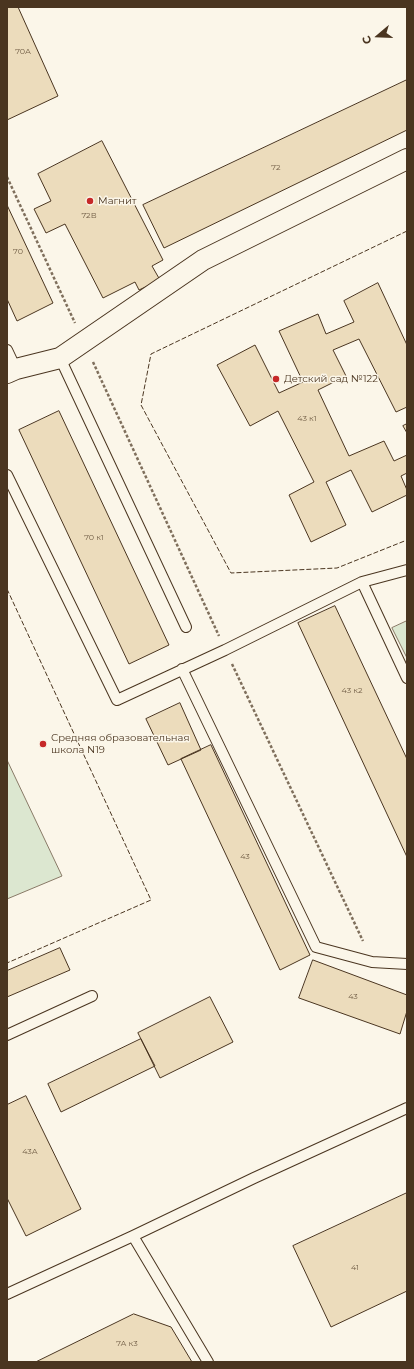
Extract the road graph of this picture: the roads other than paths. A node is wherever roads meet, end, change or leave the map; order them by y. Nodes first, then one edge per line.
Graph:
1 (407, 160) edge
2 (7, 350) edge
3 (60, 358) junction
4 (12, 371) edge
5 (7, 475) edge
6 (407, 570) edge
7 (362, 582) junction
8 (186, 627) dead end
9 (182, 669) junction
10 (407, 678) edge
11 (407, 964) edge
12 (92, 996) dead end
13 (7, 1035) edge
14 (407, 1108) edge
15 (133, 1236) junction
16 (7, 1294) edge
17 (208, 1362) edge

1 - 3 street
2 - 4 lane
3 - 4 street
3 - 8 lane
5 - 9 lane
6 - 7 lane
7 - 9 lane
7 - 10 lane
9 - 11 lane
12 - 13 lane
14 - 15 lane
15 - 16 lane
15 - 17 lane

